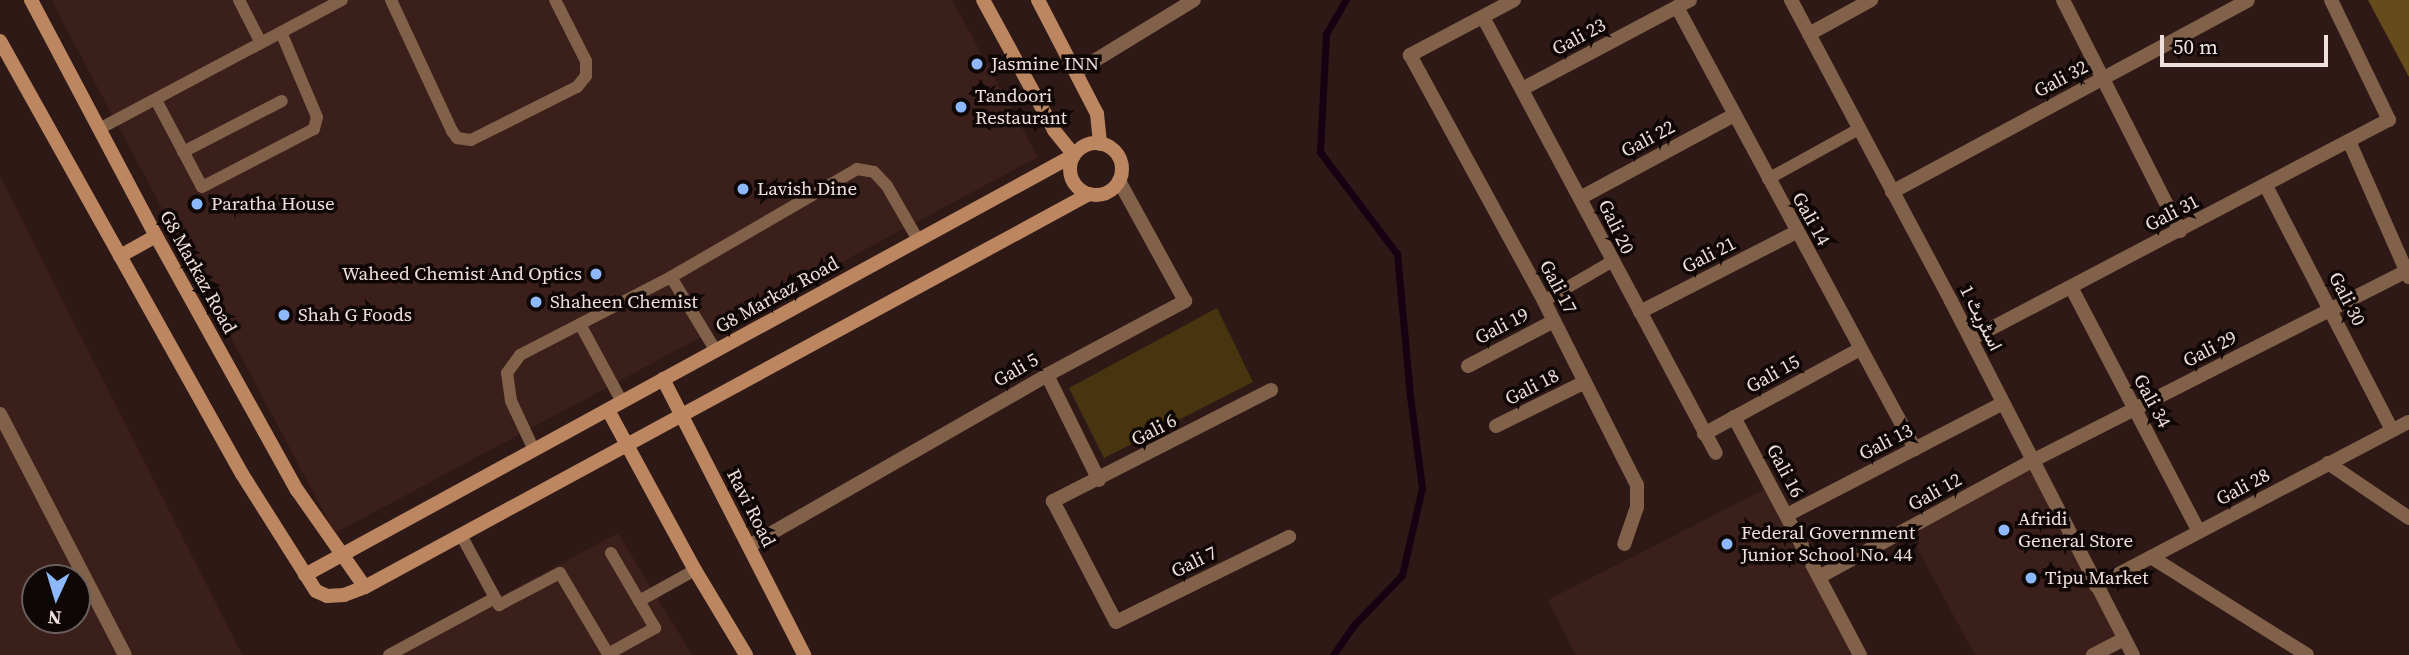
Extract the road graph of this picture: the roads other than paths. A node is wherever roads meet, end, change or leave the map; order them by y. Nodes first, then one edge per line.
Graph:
1 (31, 0) edge
2 (239, 0) edge
3 (342, 0) edge
4 (391, 0) edge
5 (555, 0) edge
6 (983, 0) edge
7 (1038, 0) edge
8 (1194, 0) edge
9 (1514, 0) edge
10 (1791, 0) edge
11 (1871, 0) edge
12 (2063, 0) edge
13 (2248, 0) edge
14 (2331, 0) edge
15 (1683, 3) edge
16 (1483, 17) junction
17 (281, 32) junction
18 (1810, 34) junction
19 (0, 41) edge
20 (261, 43) junction
21 (1076, 72) junction
22 (2102, 78) junction
23 (1522, 89) junction
24 (156, 100) junction
25 (282, 101) dead end
26 (1734, 115) junction
27 (99, 129) junction
28 (1857, 130) junction
29 (2349, 141) junction
30 (1100, 144) junction
31 (183, 152) junction
32 (1074, 155) junction
33 (1768, 179) junction
34 (1119, 181) junction
35 (2266, 186) junction
36 (1892, 192) junction
37 (1089, 194) junction
38 (1580, 198) junction
39 (2180, 231) junction
40 (1796, 232) junction
41 (156, 236) junction
42 (918, 240) junction
43 (120, 256) junction
44 (1611, 262) junction
45 (2407, 274) edge
46 (671, 277) junction
47 (2071, 287) junction
48 (1544, 300) junction
49 (2330, 308) junction
50 (1640, 312) junction
51 (1554, 321) junction
52 (580, 324) junction
53 (1971, 339) junction
54 (1860, 348) junction
55 (716, 351) junction
56 (1468, 366) dead end
57 (1047, 375) junction
58 (663, 379) junction
59 (1585, 382) junction
60 (1271, 390) dead end
61 (622, 402) junction
62 (2003, 403) junction
63 (2135, 409) junction
64 (608, 410) junction
65 (0, 414) edge
66 (683, 416) junction
67 (1734, 417) junction
68 (2409, 422) edge
69 (1496, 426) dead end
70 (2392, 430) junction
71 (1704, 434) junction
72 (626, 445) junction
73 (1915, 449) junction
74 (534, 450) junction
75 (1716, 453) dead end
76 (2032, 461) junction
77 (2328, 463) junction
78 (1098, 480) junction
79 (1787, 514) junction
80 (2409, 518) edge
81 (2199, 532) junction
82 (461, 535) junction
83 (1289, 537) dead end
84 (1624, 544) dead end
85 (749, 546) junction
86 (611, 553) dead end
87 (341, 556) junction
88 (2151, 556) junction
89 (695, 570) junction
90 (305, 575) junction
91 (1819, 578) junction
92 (2096, 586) junction
93 (365, 587) junction
94 (495, 598) junction
95 (639, 601) junction
96 (1115, 622) joint
97 (2124, 639) junction
98 (125, 655) edge
99 (389, 655) edge
100 (747, 655) edge
101 (804, 655) edge
102 (1860, 655) edge
103 (2094, 655) edge
104 (2133, 655) edge
105 (2307, 655) edge

1 - 27 street, G8 Markaz Road
2 - 20 lane
3 - 17 lane
4 - 5 lane
6 - 32 street
7 - 21 street
8 - 21 street
9 - 16 street
10 - 18 street, اسٹریٹ 1
11 - 18 street
12 - 22 street
13 - 22 street, Gali 32
14 - 29 street, Gali 31
15 - 23 street, Gali 23
15 - 26 street, Gali 14
16 - 23 street, Gali 20
16 - 48 street, Gali 17
17 - 20 lane
17 - 31 lane
18 - 28 street, اسٹریٹ 1
19 - 43 street
20 - 24 lane
21 - 30 street
22 - 36 street, Gali 32
22 - 39 street
23 - 38 street, Gali 20
24 - 27 lane
24 - 31 lane
25 - 31 lane
26 - 33 street, Gali 14
26 - 38 street, Gali 22
27 - 41 street, G8 Markaz Road
28 - 33 lane
28 - 36 street, اسٹریٹ 1
29 - 35 street, Gali 31
29 - 45 street
30 - 32 street
30 - 34 street
32 - 37 street
32 - 42 street, G8 Markaz Road
33 - 40 street, Gali 14
34 - 37 street
34 - 57 street, Gali 5
35 - 39 street, Gali 31
35 - 49 street, Gali 30
36 - 53 street, اسٹریٹ 1
37 - 66 street
38 - 44 street, Gali 20
39 - 47 street, Gali 31
40 - 50 street, Gali 21
40 - 54 street, Gali 14
41 - 43 street
41 - 87 street, G8 Markaz Road
42 - 46 lane
42 - 55 street, G8 Markaz Road
43 - 90 street
44 - 48 lane
44 - 50 street, Gali 20
45 - 49 street, Gali 29
46 - 52 lane
46 - 55 lane
47 - 53 street, Gali 31
47 - 63 street, Gali 34
48 - 51 street, Gali 17
49 - 63 street, Gali 29
49 - 70 street, Gali 30
50 - 71 street, Gali 20
51 - 56 street, Gali 19
51 - 59 street, Gali 17
52 - 61 lane
52 - 74 lane
53 - 62 street, اسٹریٹ 1
54 - 67 street, Gali 15
54 - 73 street, Gali 14
55 - 58 street, G8 Markaz Road
57 - 78 street
57 - 85 street, Gali 5
58 - 61 street, G8 Markaz Road
58 - 66 street, Ravi Road
59 - 69 street, Gali 18
59 - 84 street, Gali 17
60 - 78 street, Gali 6
61 - 64 street, G8 Markaz Road
62 - 73 street, Gali 13
62 - 76 street, اسٹریٹ 1
63 - 76 street, Gali 29
63 - 81 street, Gali 34
64 - 72 street
64 - 74 street, G8 Markaz Road
65 - 98 street
66 - 72 street
66 - 85 street, Ravi Road
67 - 71 street, Gali 15
67 - 79 street, Gali 16
68 - 70 street, Gali 28
70 - 77 street, Gali 28
71 - 75 street, Gali 20
72 - 82 street
72 - 89 street
73 - 79 street, Gali 13
74 - 87 street, G8 Markaz Road
76 - 91 street, Gali 12
76 - 92 street, اسٹریٹ 1
77 - 80 street
77 - 81 street, Gali 28
78 - 96 street, Gali 6
79 - 91 street, Gali 16
81 - 88 street, Gali 28
82 - 93 street
82 - 94 lane
83 - 96 street, Gali 7
85 - 101 street, Ravi Road
86 - 95 lane
87 - 90 street, G8 Markaz Road
87 - 93 street, G8 Markaz Road
88 - 92 street, Gali 28
88 - 105 street
89 - 95 lane
89 - 100 street
90 - 93 street
91 - 102 street, Gali 16
92 - 97 street, اسٹریٹ 1
94 - 95 lane
94 - 99 lane
97 - 103 street
97 - 104 street, اسٹریٹ 1

